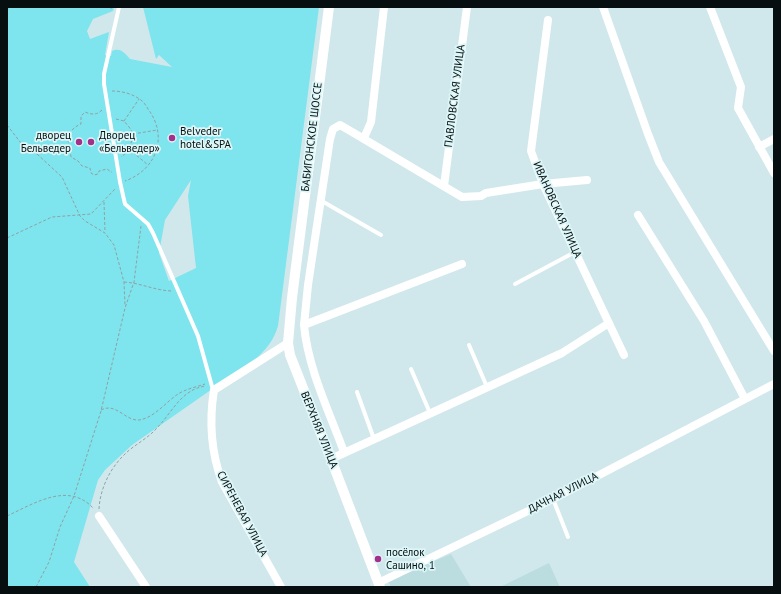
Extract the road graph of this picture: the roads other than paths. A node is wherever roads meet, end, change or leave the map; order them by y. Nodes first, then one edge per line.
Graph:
1 (119, 7) edge
2 (329, 7) edge
3 (384, 7) edge
4 (467, 7) edge
5 (603, 7) edge
6 (710, 7) edge
7 (548, 20) dead end
8 (364, 138) junction
9 (774, 140) edge
10 (760, 147) junction
11 (774, 173) edge
12 (587, 180) dead end
13 (543, 184) junction
14 (444, 186) junction
15 (320, 200) junction
16 (638, 215) dead end
17 (381, 235) dead end
18 (576, 252) junction
19 (462, 264) dead end
20 (296, 268) joint
21 (515, 284) dead end
22 (609, 323) junction
23 (304, 325) junction
24 (288, 343) junction
25 (469, 345) dead end
26 (774, 351) edge
27 (624, 355) dead end
28 (411, 368) dead end
29 (774, 384) edge
30 (212, 386) junction
31 (487, 387) junction
32 (357, 392) dead end
33 (745, 399) junction
34 (430, 413) junction
35 (374, 439) junction
36 (344, 452) junction
37 (331, 459) junction
38 (553, 499) junction
39 (99, 516) road end
40 (568, 537) dead end
41 (379, 585) edge
42 (146, 587) edge
43 (281, 587) edge

1 - 30 lane
2 - 20 street, БАБИГОНСКОЕ ШОССЕ
3 - 8 street
4 - 14 street, ПАВЛОВСКАЯ УЛИЦА
5 - 26 street
6 - 10 street
7 - 13 street, ИВАНОВСКАЯ УЛИЦА
8 - 14 street
8 - 15 street
9 - 10 street
10 - 11 street
12 - 13 street
13 - 14 street
13 - 18 street, ИВАНОВСКАЯ УЛИЦА
15 - 17 lane
15 - 23 street
16 - 33 street
18 - 21 lane
18 - 22 street, ИВАНОВСКАЯ УЛИЦА
19 - 23 street
20 - 24 street, ВЕРХНЯЯ УЛИЦА
22 - 27 street, ИВАНОВСКАЯ УЛИЦА
22 - 31 street
23 - 36 street
24 - 30 street
24 - 37 street, ВЕРХНЯЯ УЛИЦА
25 - 31 lane
28 - 34 lane
29 - 33 street, ДАЧНАЯ УЛИЦА
30 - 43 street, СИРЕНЕВАЯ УЛИЦА
31 - 34 street
32 - 35 lane
33 - 38 street, ДАЧНАЯ УЛИЦА
34 - 35 street
35 - 36 street
36 - 37 street
37 - 41 street, ВЕРХНЯЯ УЛИЦА
38 - 40 lane
38 - 41 street, ДАЧНАЯ УЛИЦА
39 - 42 street

